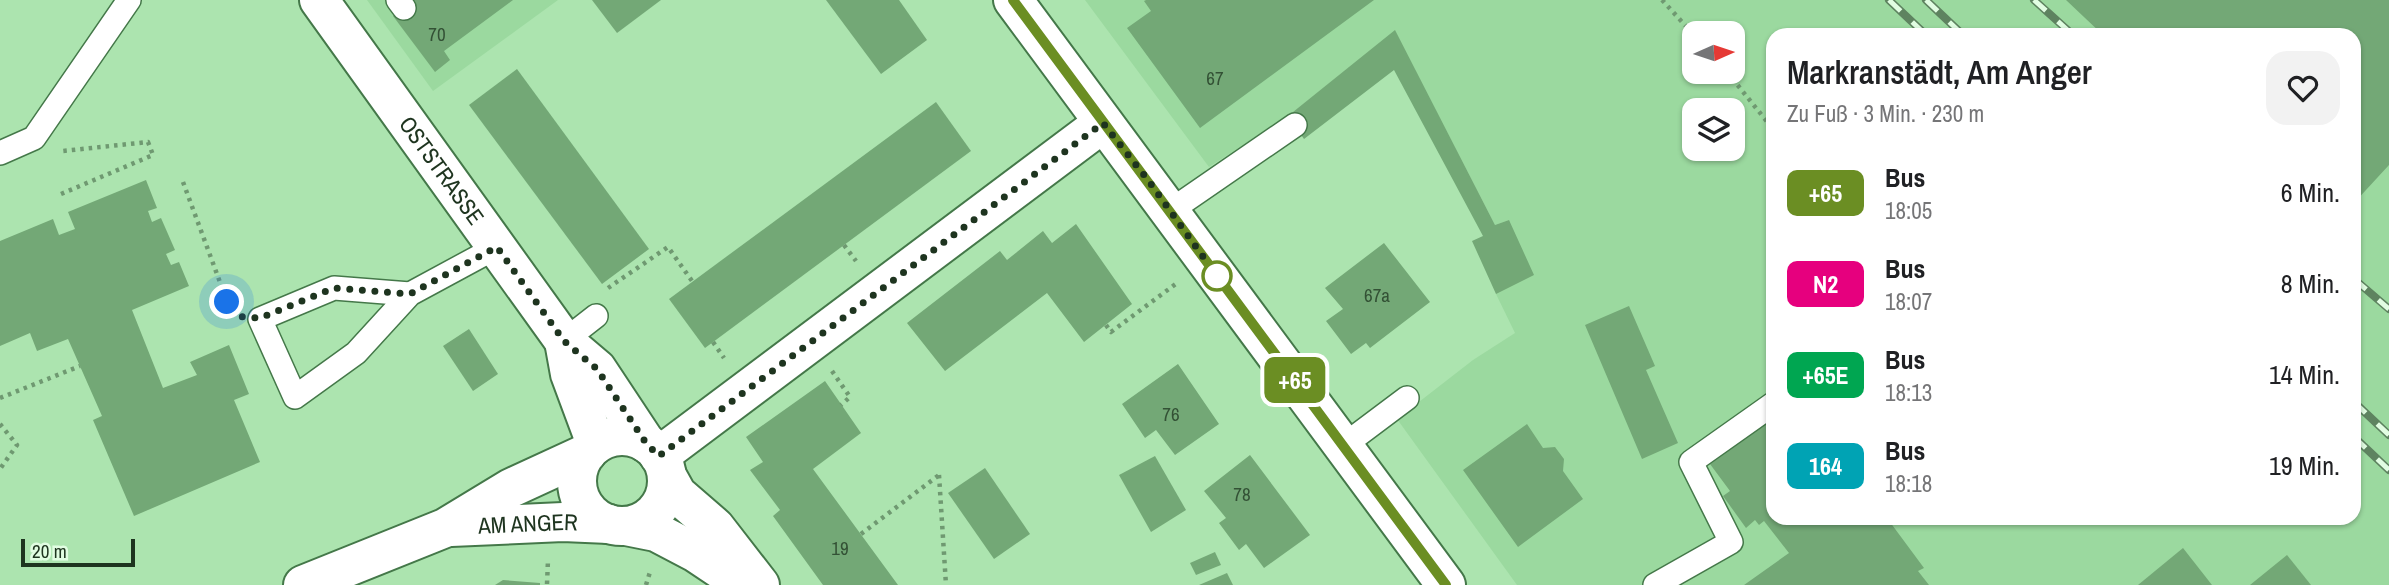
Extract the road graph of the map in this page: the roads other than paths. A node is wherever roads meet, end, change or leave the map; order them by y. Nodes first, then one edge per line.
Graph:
1 (129, 0) edge
2 (319, 0) edge
3 (1013, 0) edge
4 (1103, 123) junction
5 (1294, 125) dead end
6 (0, 153) edge
7 (1170, 211) junction
8 (497, 247) junction
9 (410, 294) junction
10 (596, 316) dead end
11 (564, 341) junction
12 (1407, 398) dead end
13 (1766, 409) edge
14 (1343, 446) junction
15 (592, 448) junction
16 (657, 459) junction
17 (618, 525) junction
18 (445, 528) junction
19 (303, 585) edge
20 (744, 585) edge
21 (760, 585) edge
22 (1446, 585) edge
23 (1655, 585) edge

1 - 6 lane
2 - 8 street, OSTSTRASSE
3 - 4 street
4 - 7 street
4 - 16 street
5 - 7 lane
7 - 14 street
8 - 9 lane
8 - 11 street, OSTSTRASSE
9 - 9 lane
10 - 11 lane
11 - 15 street, OSTSTRASSE
11 - 16 street, OSTSTRASSE
12 - 14 lane
13 - 23 lane
14 - 22 street
15 - 16 street
15 - 17 street
15 - 18 street, AM ANGER
16 - 17 street
16 - 21 street, OSTSTRASSE
17 - 18 street, AM ANGER
17 - 20 street
18 - 19 street, AM ANGER

